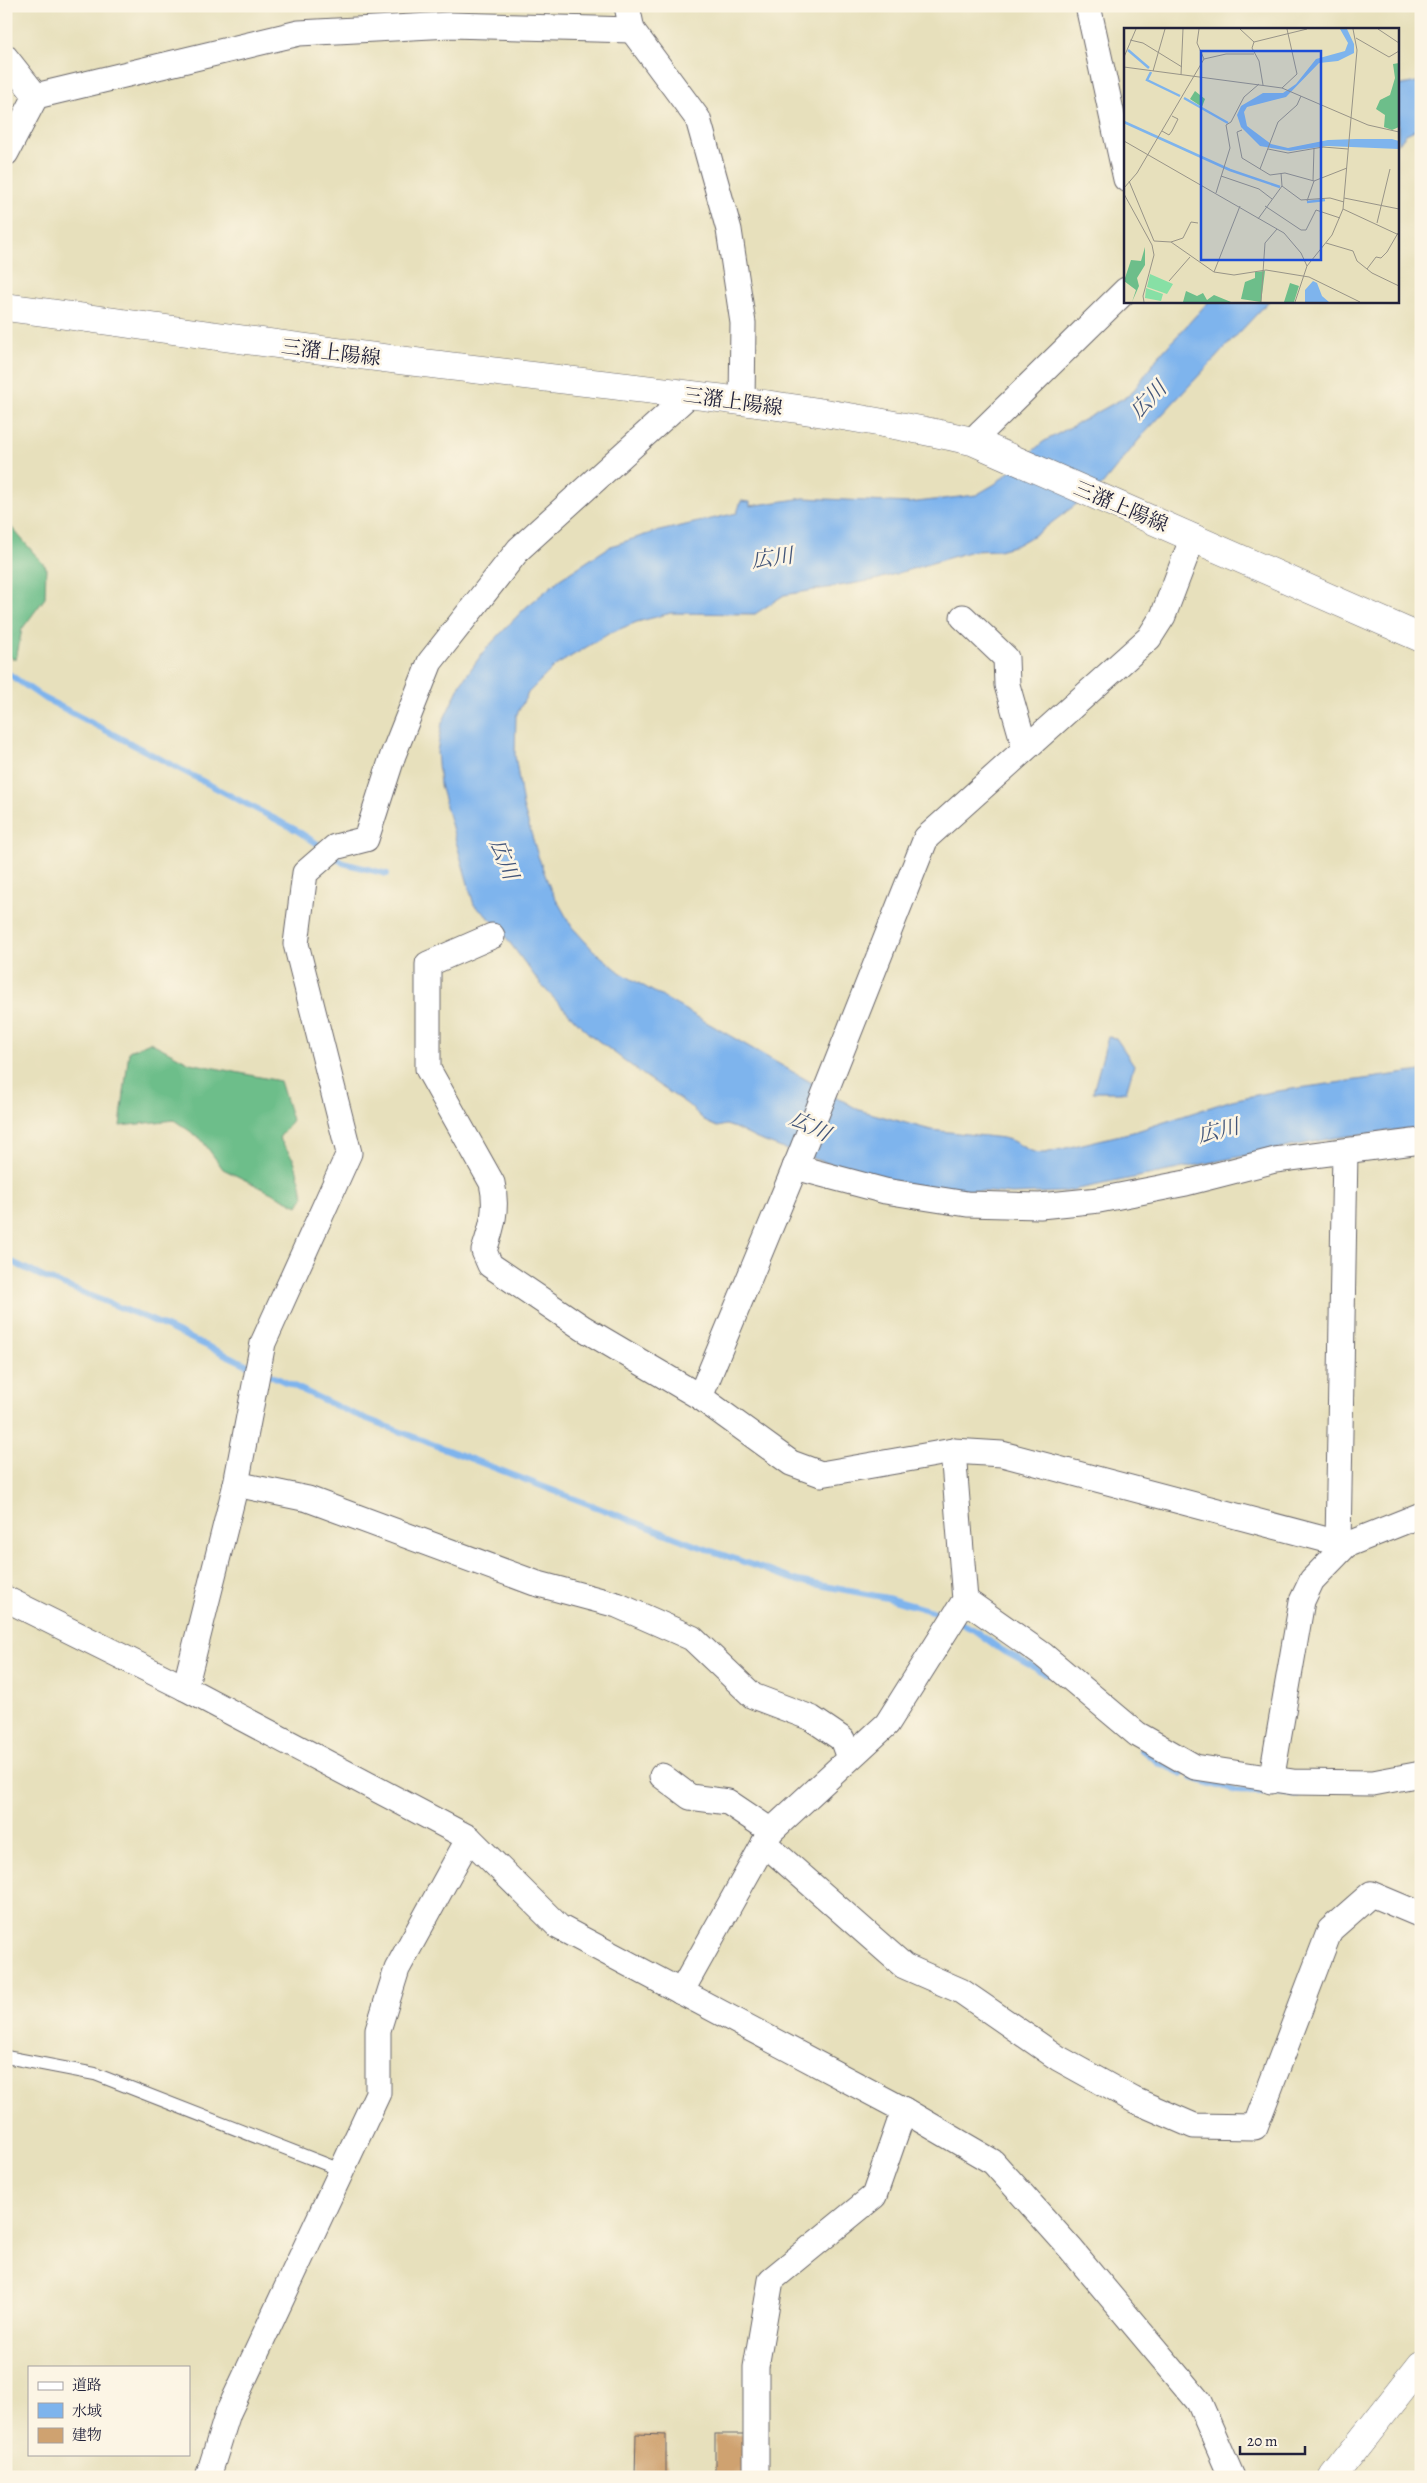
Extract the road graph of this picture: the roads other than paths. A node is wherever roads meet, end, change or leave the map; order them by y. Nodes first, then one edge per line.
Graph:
1 (627, 6) edge
2 (1088, 6) edge
3 (632, 30) junction
4 (6, 58) edge
5 (36, 96) junction
6 (6, 153) edge
7 (1124, 170) edge
8 (1124, 292) edge
9 (6, 307) edge
10 (690, 394) junction
11 (742, 402) junction
12 (984, 446) junction
13 (1193, 537) junction
14 (963, 617) dead end
15 (1421, 638) edge
16 (1025, 748) junction
17 (492, 936) dead end
18 (1421, 1141) edge
19 (1345, 1152) junction
20 (797, 1163) junction
21 (700, 1397) junction
22 (953, 1451) junction
23 (236, 1484) junction
24 (1421, 1515) edge
25 (1342, 1545) junction
26 (6, 1598) edge
27 (965, 1600) junction
28 (185, 1688) junction
29 (849, 1758) junction
30 (1421, 1774) edge
31 (662, 1776) dead end
32 (1271, 1780) junction
33 (767, 1837) junction
34 (469, 1838) junction
35 (1421, 1915) edge
36 (681, 1992) junction
37 (6, 2057) edge
38 (904, 2110) junction
39 (341, 2170) junction
40 (1421, 2365) edge
41 (208, 2477) edge
42 (756, 2477) edge
43 (1232, 2477) edge
44 (1334, 2477) edge

1 - 3 street
2 - 7 street
3 - 5 street
3 - 11 street
4 - 5 street
5 - 6 street
8 - 12 street
9 - 10 main road, 三潴上陽線
10 - 11 main road, 三潴上陽線
10 - 23 street
11 - 12 main road, 三潴上陽線
12 - 13 main road, 三潴上陽線
13 - 15 main road, 三潴上陽線
13 - 16 street
14 - 16 street
16 - 20 street
17 - 21 street
18 - 19 street
19 - 20 street
19 - 25 street
20 - 21 street
21 - 22 street
22 - 25 street
22 - 27 street
23 - 28 street
23 - 29 street
24 - 25 street
25 - 32 street
26 - 28 street
27 - 29 street
27 - 32 street
28 - 34 street
29 - 33 street
30 - 32 street
31 - 33 street
33 - 35 street
33 - 36 street
34 - 36 street
34 - 39 street
36 - 38 street
37 - 39 lane
38 - 42 street
38 - 43 street
39 - 41 street
40 - 44 main road

